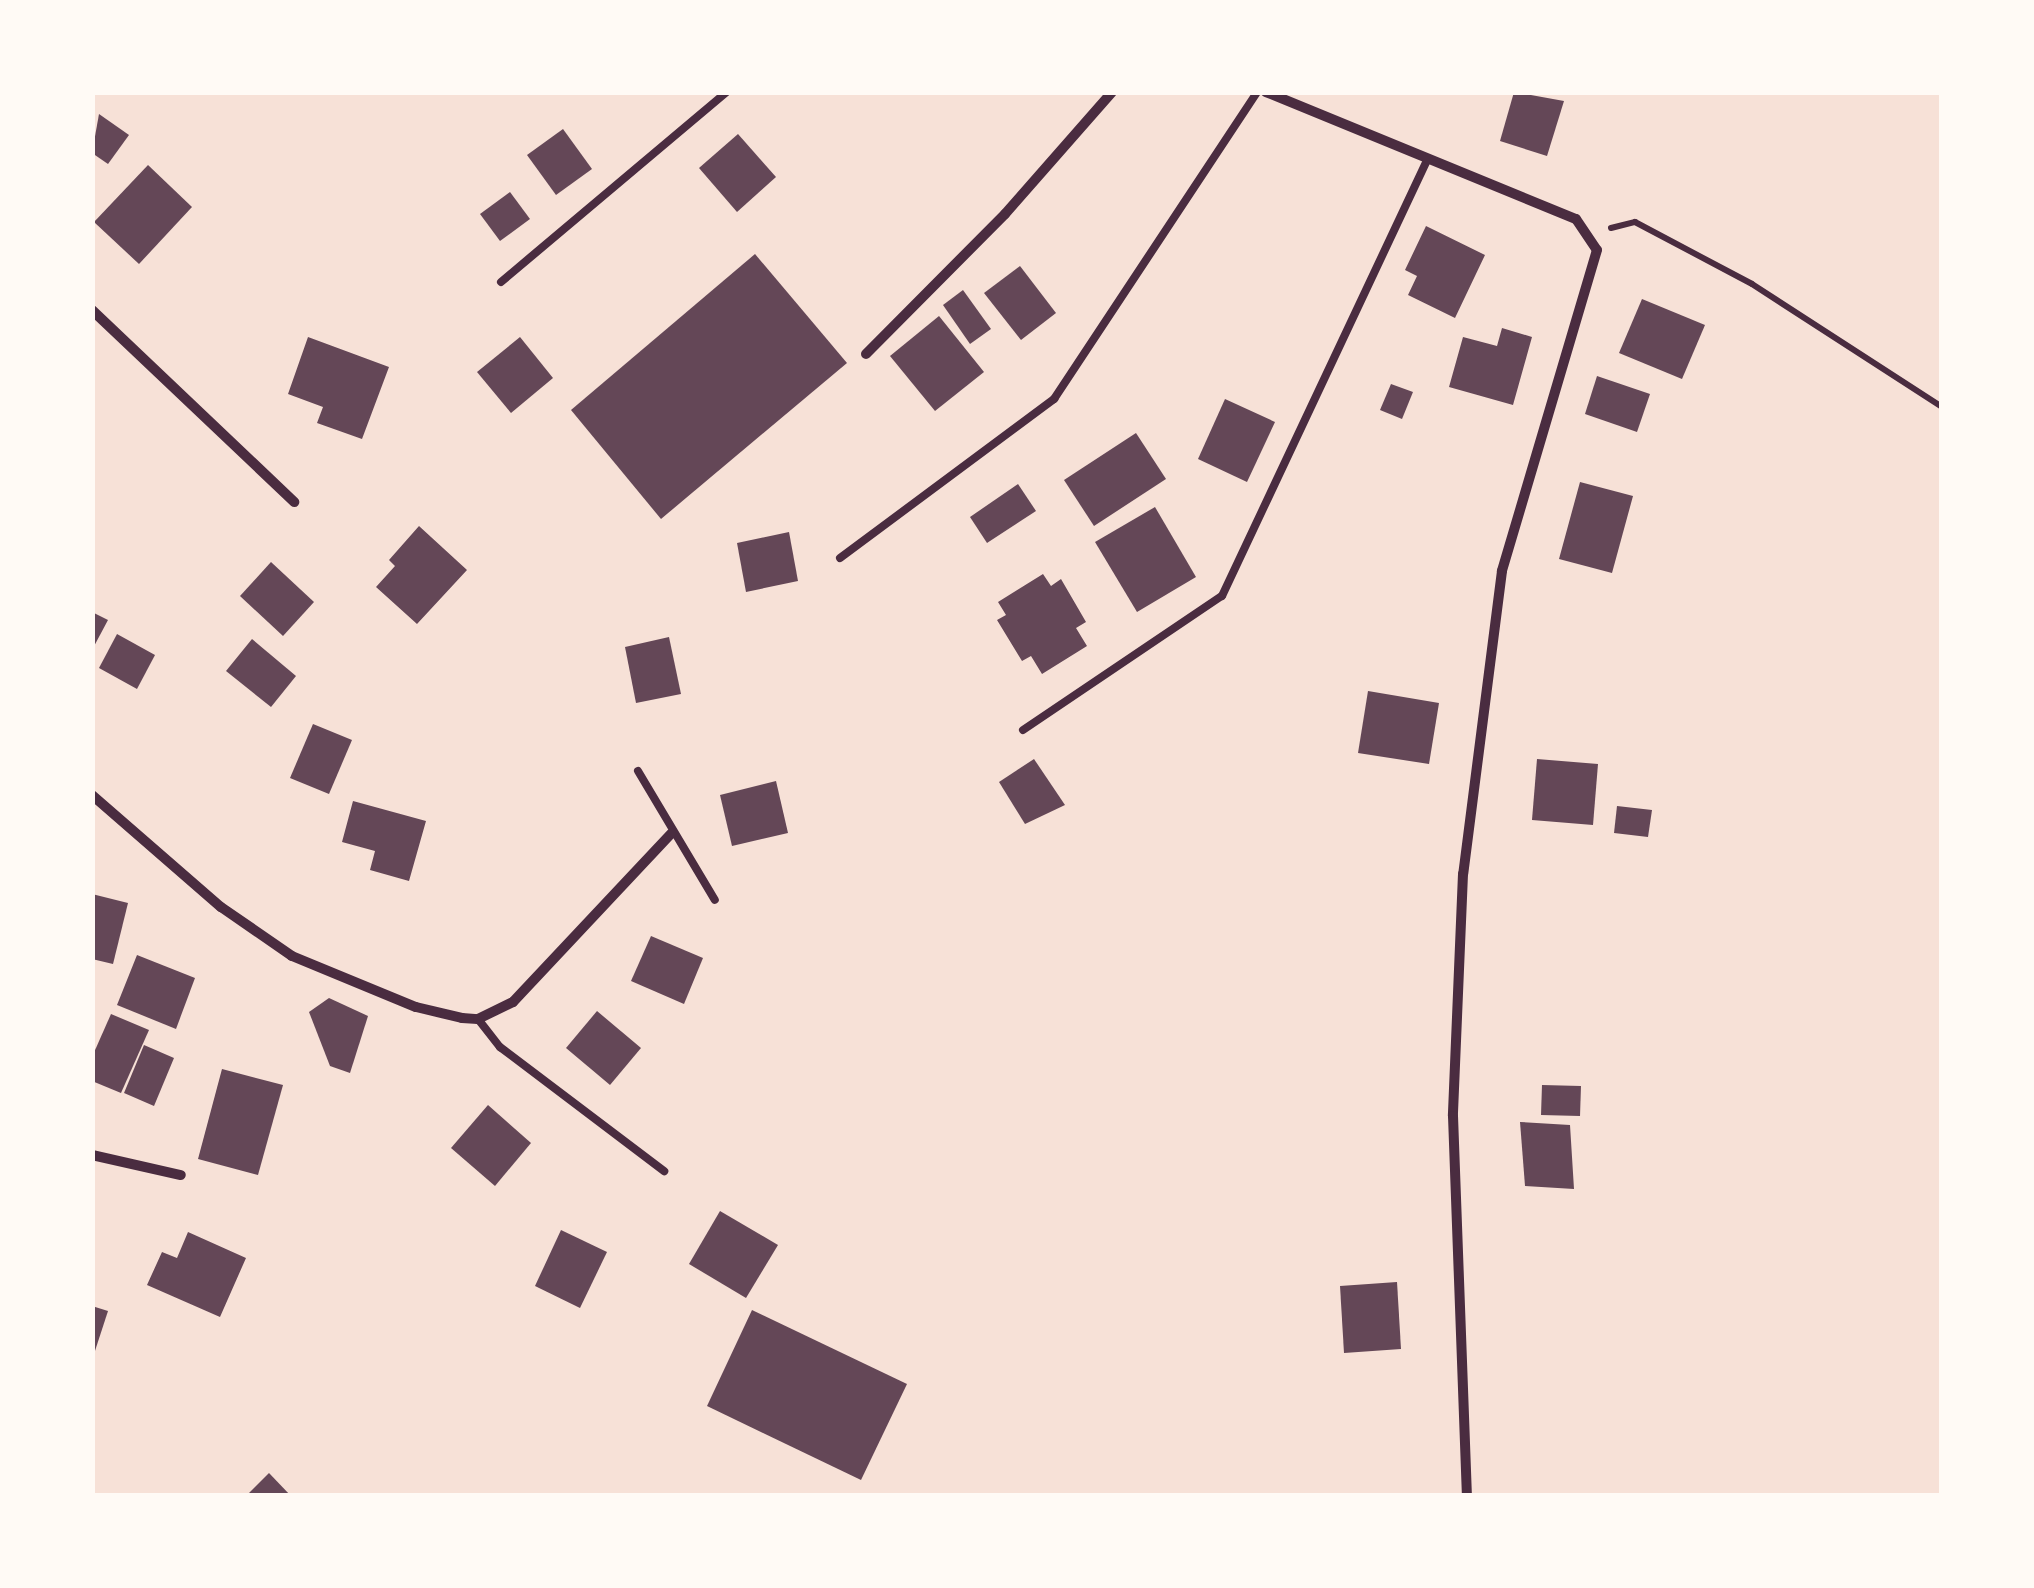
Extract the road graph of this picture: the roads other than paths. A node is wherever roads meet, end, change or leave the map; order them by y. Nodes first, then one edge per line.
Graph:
1 (727, 92) edge
2 (1112, 92) edge
3 (1257, 92) edge
4 (1266, 92) edge
5 (1427, 161) junction
6 (501, 282) dead end
7 (92, 310) edge
8 (866, 354) dead end
9 (294, 502) dead end
10 (840, 558) dead end
11 (1023, 730) dead end
12 (638, 771) dead end
13 (92, 795) edge
14 (671, 834) junction
15 (715, 900) dead end
16 (478, 1018) junction
17 (92, 1155) edge
18 (664, 1171) dead end
19 (181, 1175) dead end
20 (1467, 1496) edge

1 - 6 lane
2 - 8 street
3 - 10 lane
4 - 5 street
5 - 11 lane
5 - 20 street
7 - 9 street
12 - 14 lane
13 - 16 street
14 - 15 lane
14 - 16 street
16 - 18 lane
17 - 19 street

